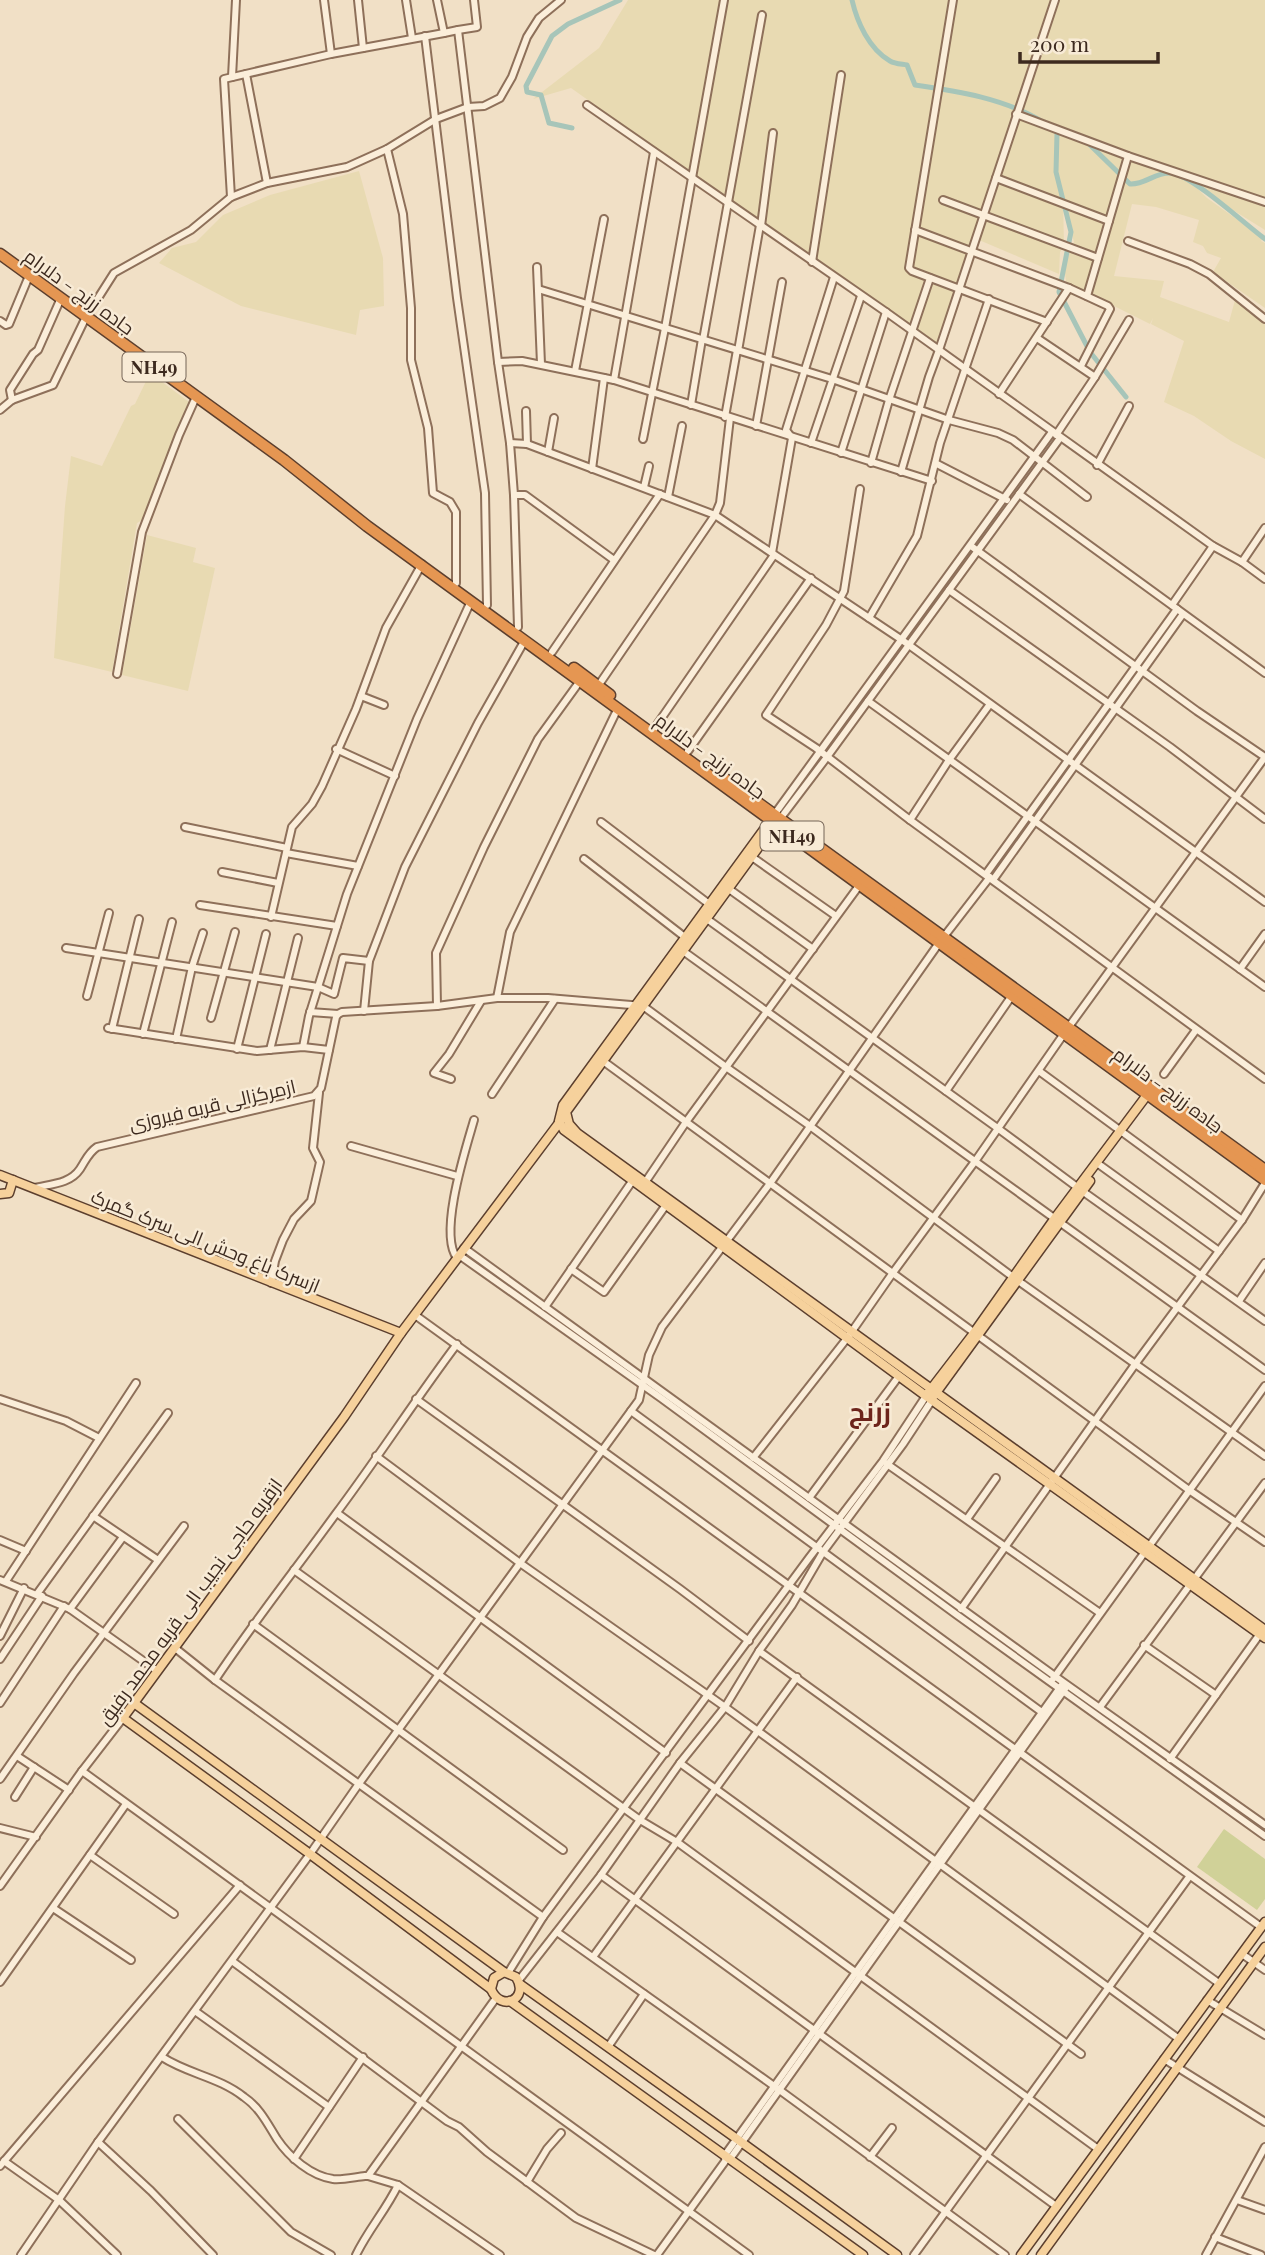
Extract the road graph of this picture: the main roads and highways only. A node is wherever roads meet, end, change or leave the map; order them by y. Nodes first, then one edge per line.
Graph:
1 (0, 254) edge
2 (309, 479) junction
3 (775, 820) junction
4 (942, 940) junction
5 (640, 1006) junction
6 (1066, 1031) junction
7 (1152, 1093) junction
8 (562, 1119) junction
9 (1265, 1170) edge
10 (0, 1175) edge
11 (13, 1181) junction
12 (1265, 1182) edge
13 (644, 1185) junction
14 (0, 1194) edge
15 (723, 1243) junction
16 (401, 1333) junction
17 (850, 1334) junction
18 (931, 1394) junction
19 (1264, 1632) edge
20 (134, 1703) junction
21 (1263, 1924) edge
22 (1265, 1947) edge
23 (506, 1973) junction
24 (520, 1983) junction
25 (491, 1989) junction
26 (510, 2001) junction
27 (1095, 2153) junction
28 (1105, 2166) junction
29 (863, 2255) edge
30 (897, 2255) edge
31 (1021, 2255) edge
32 (1041, 2255) edge

1 - 2 highway, جاده زرنج - دلارام / NH49
2 - 3 highway, جاده زرنج - دلارام / NH49
2 - 3 highway, جاده زرنج - دلارام / NH49
3 - 4 highway, جاده زرنج - دلارام / NH49
3 - 5 main road
3 - 5 main road
4 - 6 highway, جاده زرنج - دلارام / NH49
4 - 6 highway, جاده زرنج - دلارام / NH49
5 - 8 main road
5 - 8 main road
6 - 7 highway, جاده زرنج - دلارام / NH49
7 - 9 highway, جاده زرنج - دلارام / NH49
7 - 12 highway, جاده زرنج - دلارام / NH49
7 - 18 main road
8 - 13 main road
8 - 13 main road
8 - 16 main road, ازقریه حاجی نجیب الی قریه محمد رفیق
10 - 11 main road, ازسرک باغ وحش الی سرک گمرک
11 - 14 main road
11 - 16 main road, ازسرک باغ وحش الی سرک گمرک
13 - 15 main road
13 - 15 main road
15 - 17 main road
16 - 20 main road, ازقریه حاجی نجیب الی قریه محمد رفیق
17 - 18 main road
17 - 18 main road
18 - 19 main road
20 - 23 main road
20 - 25 main road, ازقریه حاجی نجیب الی قریه محمد رفیق
21 - 27 main road
22 - 28 main road
23 - 24 main road
23 - 25 main road
24 - 26 main road
24 - 30 main road
25 - 26 main road
26 - 29 main road
27 - 28 main road
27 - 31 main road
28 - 32 main road

